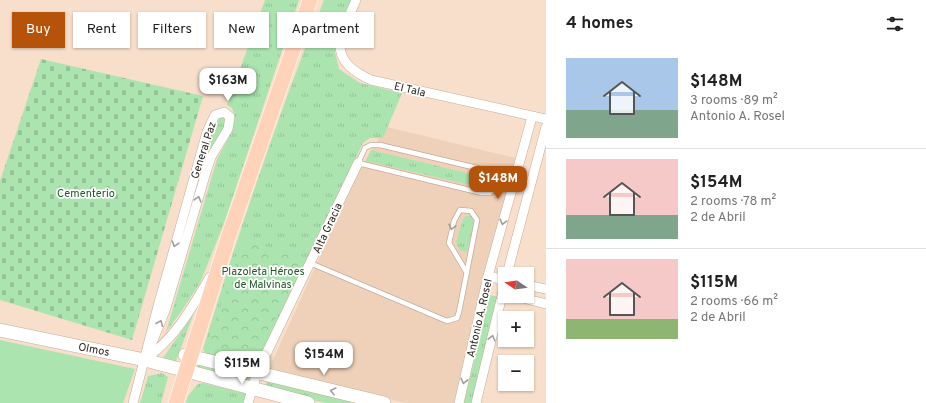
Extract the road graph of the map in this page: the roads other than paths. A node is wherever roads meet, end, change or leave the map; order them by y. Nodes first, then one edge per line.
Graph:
1 (310, 0) edge
2 (356, 0) edge
3 (532, 117) junction
4 (546, 119) edge
5 (546, 127) edge
6 (358, 162) junction
7 (222, 257) junction
8 (310, 263) junction
9 (509, 267) edge
10 (467, 273) junction
11 (488, 276) junction
12 (498, 278) edge
13 (534, 286) edge
14 (486, 289) junction
15 (546, 289) edge
16 (498, 292) edge
17 (534, 301) edge
18 (501, 303) edge
19 (546, 304) edge
20 (0, 330) edge
21 (145, 360) junction
22 (186, 363) junction
23 (257, 372) junction
24 (252, 389) junction
25 (355, 400) edge
26 (133, 403) edge
27 (170, 403) edge
28 (176, 403) edge
29 (248, 403) edge
30 (308, 403) edge
31 (384, 403) edge
32 (459, 403) edge
33 (476, 403) edge

1 - 7 main road
2 - 3 street, El Tala
3 - 4 street, El Tala
3 -> 11 street, Antonio A. Rosel
5 - 9 street, Antonio A. Rosel
6 - 6 lane
6 - 8 street, Alta Gracia
7 - 21 street
7 - 22 main road
8 - 10 lane
8 - 23 street, Alta Gracia
10 -> 10 lane
11 - 12 street
11 - 14 street, Antonio A. Rosel
13 - 15 street
14 - 16 street
14 -> 32 street, Antonio A. Rosel
17 - 19 street
33 -> 18 street, Antonio A. Rosel
20 - 21 street, Olmos
21 -> 21 street, General Paz
21 - 22 street, Olmos
21 - 26 street, General Paz
22 - 23 street
22 - 24 street
22 - 27 main road
22 - 28 main road
23 - 24 street, Alta Gracia
25 -> 23 street
24 - 29 street, Alta Gracia
24 - 30 street
25 - 31 street

